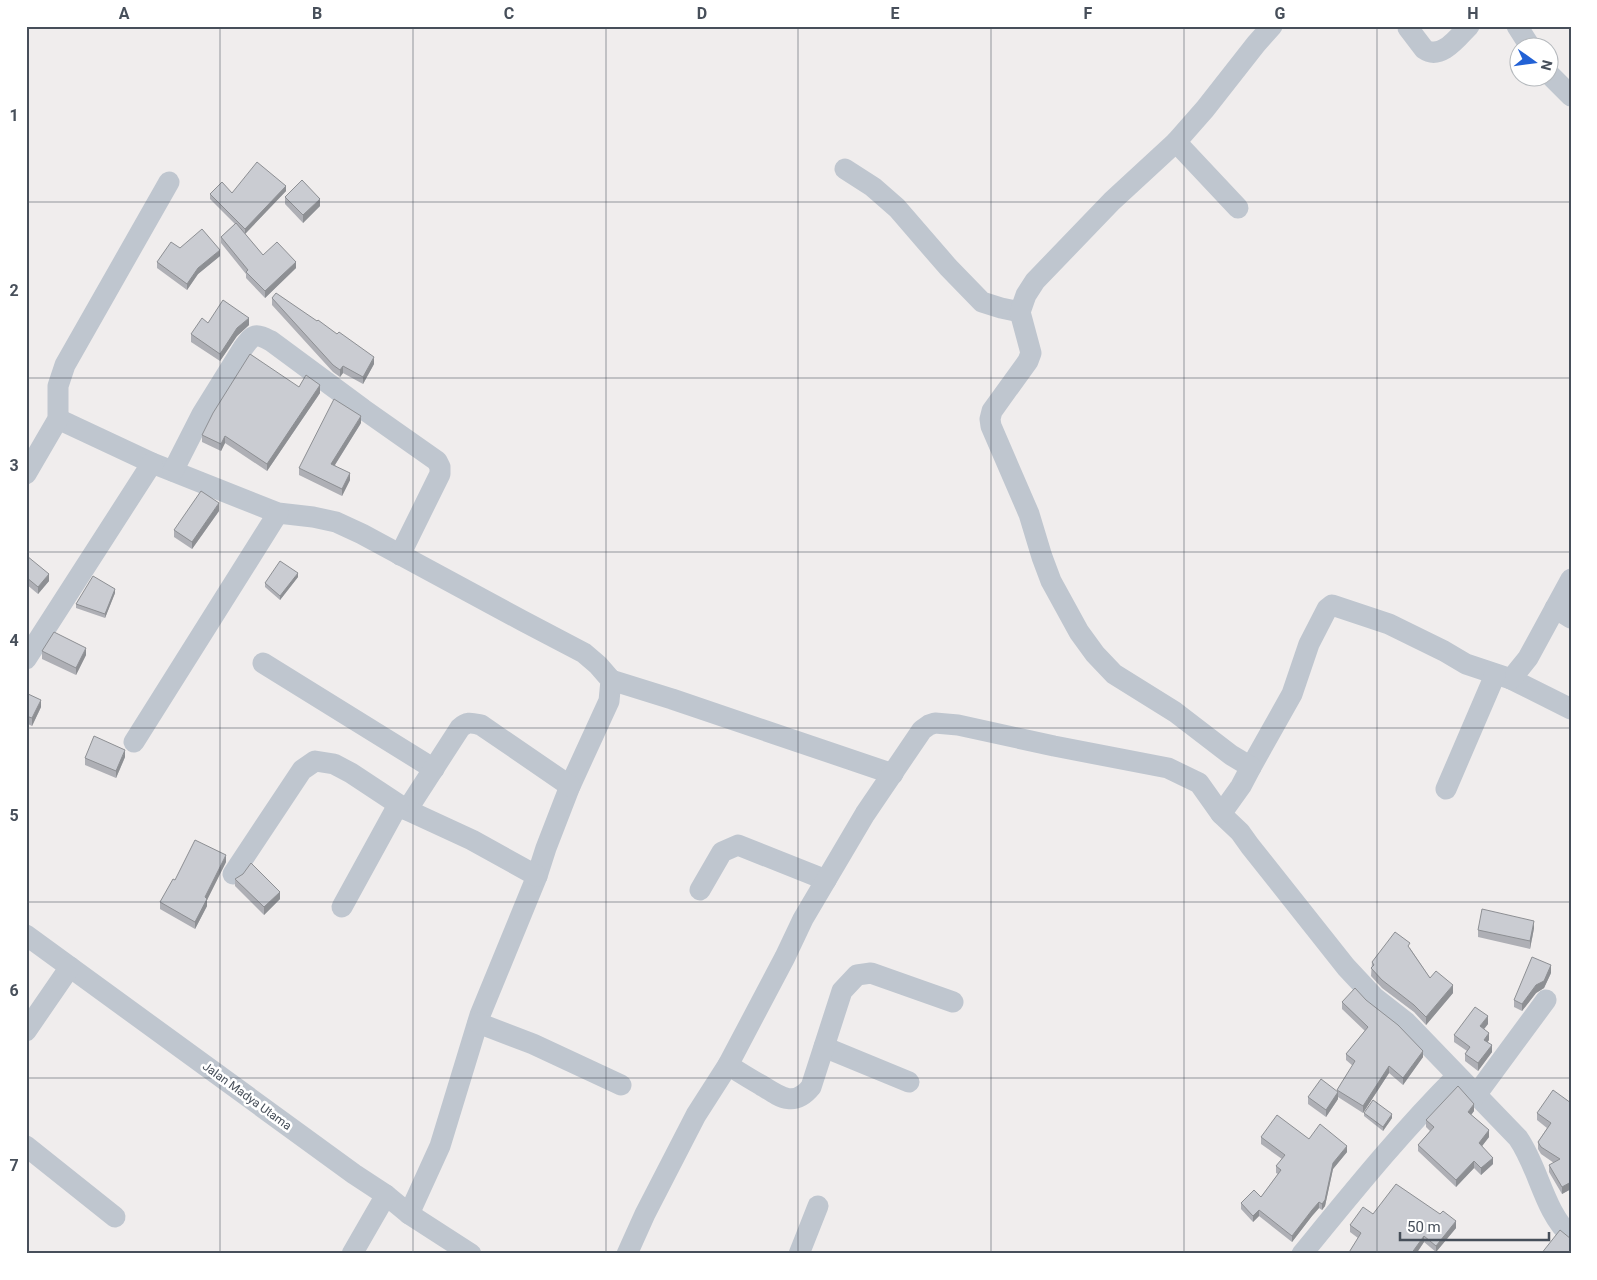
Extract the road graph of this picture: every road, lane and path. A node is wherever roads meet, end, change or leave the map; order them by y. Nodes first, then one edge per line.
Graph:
1 (1272, 26) edge
2 (1469, 26) edge
3 (1518, 26) edge
4 (1408, 28) dead end
5 (1525, 38) edge
6 (1560, 85) edge
7 (1571, 96) edge
8 (1176, 142) junction
9 (845, 169) dead end
10 (169, 182) dead end
11 (1238, 208) dead end
12 (1020, 312) junction
13 (58, 419) junction
14 (152, 463) junction
15 (173, 471) junction
16 (26, 474) edge
17 (278, 513) junction
18 (400, 554) junction
19 (1571, 579) edge
20 (1563, 613) edge
21 (26, 658) edge
22 (263, 663) dead end
23 (1503, 677) junction
24 (611, 680) junction
25 (1571, 709) edge
26 (134, 742) dead end
27 (1251, 767) junction
28 (434, 769) junction
29 (894, 774) junction
30 (570, 786) junction
31 (1446, 790) dead end
32 (402, 807) junction
33 (1224, 810) junction
34 (233, 874) dead end
35 (537, 876) junction
36 (826, 880) junction
37 (700, 890) dead end
38 (342, 907) dead end
39 (26, 935) edge
40 (70, 967) junction
41 (1546, 1000) dead end
42 (953, 1002) dead end
43 (478, 1024) junction
44 (26, 1032) edge
45 (824, 1048) junction
46 (728, 1065) junction
47 (1457, 1076) junction
48 (909, 1082) dead end
49 (622, 1085) dead end
50 (1476, 1095) junction
51 (26, 1146) edge
52 (386, 1195) junction
53 (818, 1206) dead end
54 (409, 1214) junction
55 (115, 1217) dead end
56 (1570, 1234) edge
57 (352, 1254) edge
58 (471, 1254) edge
59 (627, 1254) edge
60 (799, 1254) edge
61 (1302, 1254) edge

1 - 8 street
2 - 4 street
3 - 5 street
6 - 7 street
8 - 11 street
8 - 12 street
9 - 12 street
10 - 13 street
12 - 27 street
13 - 14 street
13 - 16 street
14 - 15 street
14 - 21 street
15 - 17 street
15 - 18 street
17 - 18 street
17 - 26 street
18 - 24 street
19 - 20 street
20 - 23 street
22 - 28 street
23 - 25 street
23 - 27 street
23 - 31 street
24 - 29 street
24 - 30 street
27 - 33 street
28 - 30 street
28 - 32 street
29 - 33 street
29 - 36 street
30 - 35 street
32 - 34 street
32 - 35 street
32 - 38 street
33 - 47 street
35 - 43 street
36 - 37 street
36 - 46 street
39 - 40 street, Jalan Madya Utama
40 - 44 street
40 - 52 street, Jalan Madya Utama
41 - 50 street
42 - 45 street
43 - 49 street
43 - 54 street
45 - 46 street
45 - 48 street
46 - 59 street
47 - 50 street
47 - 61 street
50 - 56 street
51 - 55 street
52 - 54 street, Jalan Madya Utama
52 - 57 street
53 - 60 street
54 - 58 street, Jalan Madya Utama

